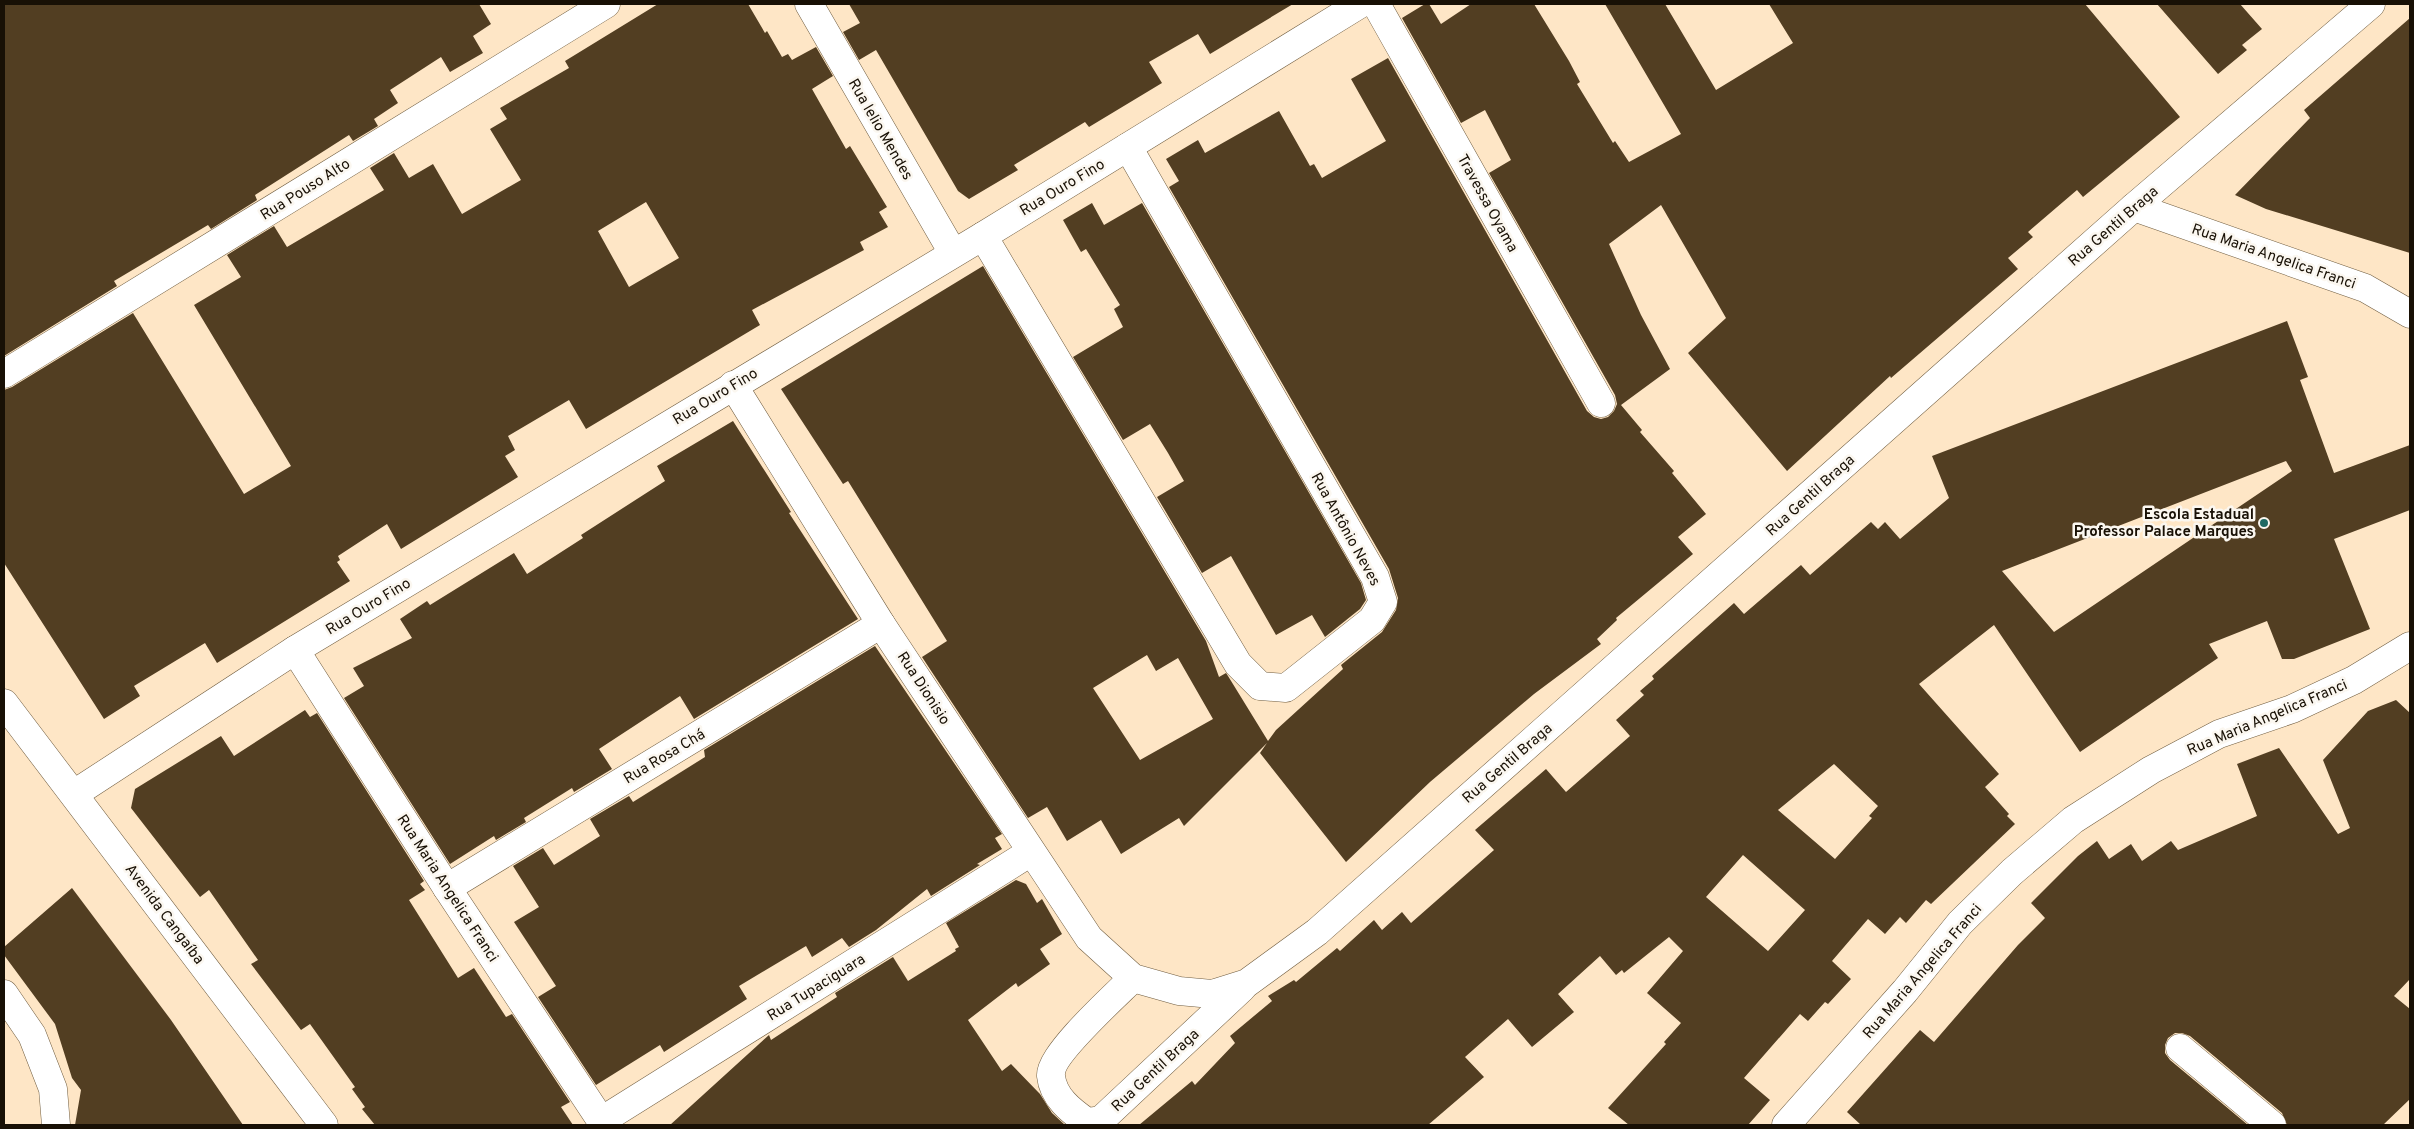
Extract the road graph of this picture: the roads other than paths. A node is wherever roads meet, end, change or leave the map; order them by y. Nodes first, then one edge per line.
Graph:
1 (606, 4) edge
2 (809, 4) edge
3 (1360, 4) edge
4 (1376, 4) edge
5 (2371, 4) edge
6 (1128, 147) junction
7 (2134, 207) junction
8 (983, 236) junction
9 (953, 253) junction
10 (2410, 314) edge
11 (4, 374) edge
12 (733, 384) junction
13 (1601, 403) dead end
14 (881, 624) junction
15 (2410, 646) edge
16 (295, 650) junction
17 (4, 703) edge
18 (74, 794) junction
19 (1031, 852) junction
20 (447, 888) junction
21 (1133, 978) junction
22 (1247, 983) junction
23 (4, 994) edge
24 (2180, 1048) dead end
25 (602, 1123) edge
26 (56, 1125) edge
27 (324, 1125) edge
28 (1786, 1125) edge
29 (2272, 1125) edge

1 - 11 street, Rua Pouso Alto
2 - 9 street, Rua lelio Mendes
3 - 6 street, Rua Ouro Fino
4 - 13 street, Travessa Oyama
5 - 7 street, Rua Gentil Braga
6 - 8 street, Rua Ouro Fino
6 - 8 street, Rua Antônio Neves
7 - 10 street, Rua Maria Angelica Franci
7 - 22 street, Rua Gentil Braga
8 - 9 street, Rua Ouro Fino
9 - 12 street, Rua Ouro Fino
12 - 14 street, Rua Dionisio
12 - 16 street, Rua Ouro Fino
14 - 19 street, Rua Dionisio
14 - 20 street, Rua Rosa Chá
15 - 28 street, Rua Maria Angelica Franci
16 - 18 street, Rua Ouro Fino
16 - 20 street, Rua Maria Angelica Franci
17 - 18 street, Avenida Cangaíba
18 - 27 street, Avenida Cangaíba
19 - 21 street, Rua Dionisio
19 - 25 street, Rua Tupaciguara
20 - 25 street, Rua Maria Angelica Franci
21 - 22 street, Rua Gentil Braga
21 - 22 street, Rua Gentil Braga
23 - 26 street
24 - 29 street

